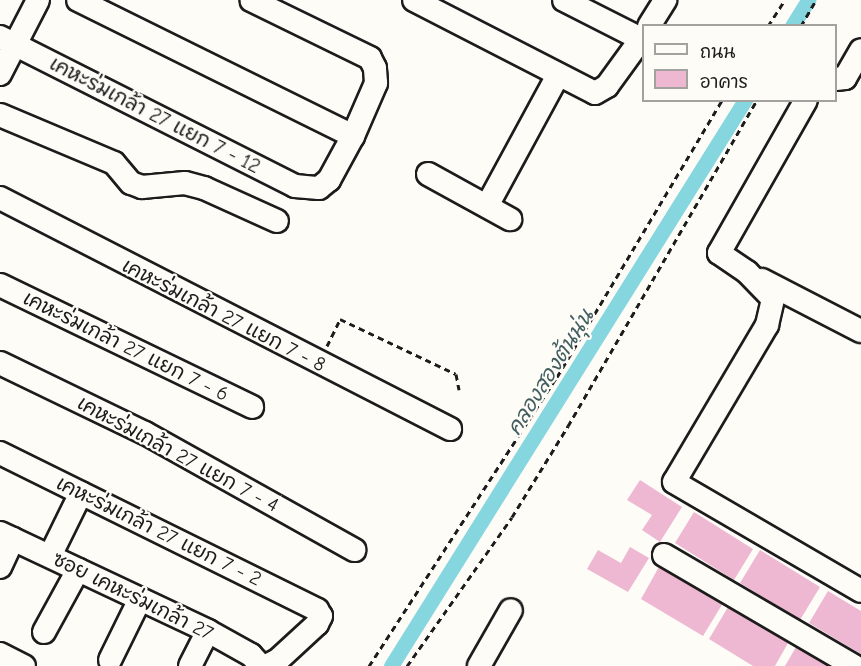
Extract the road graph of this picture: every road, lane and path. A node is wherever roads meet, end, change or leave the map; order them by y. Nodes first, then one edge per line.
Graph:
1 (38, 0) edge
2 (78, 0) edge
3 (251, 0) edge
4 (414, 0) edge
5 (564, 0) edge
6 (665, 0) edge
7 (784, 0) edge
8 (816, 0) edge
9 (650, 24) edge
10 (769, 24) edge
11 (802, 24) edge
12 (642, 32) edge
13 (642, 36) edge
14 (7, 40) edge
15 (861, 50) edge
16 (0, 74) edge
17 (557, 77) junction
18 (837, 79) edge
19 (721, 102) edge
20 (756, 102) edge
21 (805, 102) edge
22 (0, 115) edge
23 (353, 136) junction
24 (428, 174) dead end
25 (0, 198) edge
26 (488, 206) junction
27 (510, 219) dead end
28 (277, 221) dead end
29 (747, 272) junction
30 (0, 285) edge
31 (861, 331) edge
32 (0, 363) edge
33 (318, 363) junction
34 (459, 390) dead end
35 (252, 408) dead end
36 (450, 429) dead end
37 (0, 453) edge
38 (81, 493) junction
39 (7, 536) edge
40 (354, 550) dead end
41 (664, 555) dead end
42 (50, 556) junction
43 (0, 567) edge
44 (78, 570) junction
45 (861, 591) edge
46 (140, 599) junction
47 (511, 610) dead end
48 (44, 632) dead end
49 (208, 632) junction
50 (0, 654) edge
51 (110, 660) dead end
52 (24, 666) edge
53 (190, 666) edge
54 (261, 666) edge
55 (266, 666) edge
56 (369, 666) edge
57 (407, 666) edge
58 (479, 666) edge
59 (854, 666) edge

1 - 14 street
2 - 23 street
3 - 23 street
4 - 17 street
5 - 12 street
6 - 9 street
7 - 10 path
8 - 11 path
13 - 17 street
14 - 16 street
14 - 23 street, เคหะร่มเกล้า 27 แยก 7 - 12
15 - 18 street
17 - 26 street
19 - 56 path
20 - 57 path
21 - 29 street
22 - 28 street
24 - 26 street
25 - 33 street, เคหะร่มเกล้า 27 แยก 7 - 8
26 - 27 street
29 - 31 street
29 - 45 street
30 - 35 street, เคหะร่มเกล้า 27 แยก 7 - 6
32 - 40 street, เคหะร่มเกล้า 27 แยก 7 - 4
33 - 34 path
33 - 36 street, เคหะร่มเกล้า 27 แยก 7 - 8
37 - 38 street, เคหะร่มเกล้า 27 แยก 7 - 2
38 - 42 street
38 - 55 street, เคหะร่มเกล้า 27 แยก 7 - 2
39 - 42 street, ซอย เคหะร่มเกล้า 27
39 - 43 street
41 - 59 street
42 - 44 street, ซอย เคหะร่มเกล้า 27
44 - 46 street, ซอย เคหะร่มเกล้า 27
44 - 48 street
46 - 49 street, ซอย เคหะร่มเกล้า 27
46 - 51 street
47 - 58 street
49 - 53 street
49 - 54 street, ซอย เคหะร่มเกล้า 27
50 - 52 street

